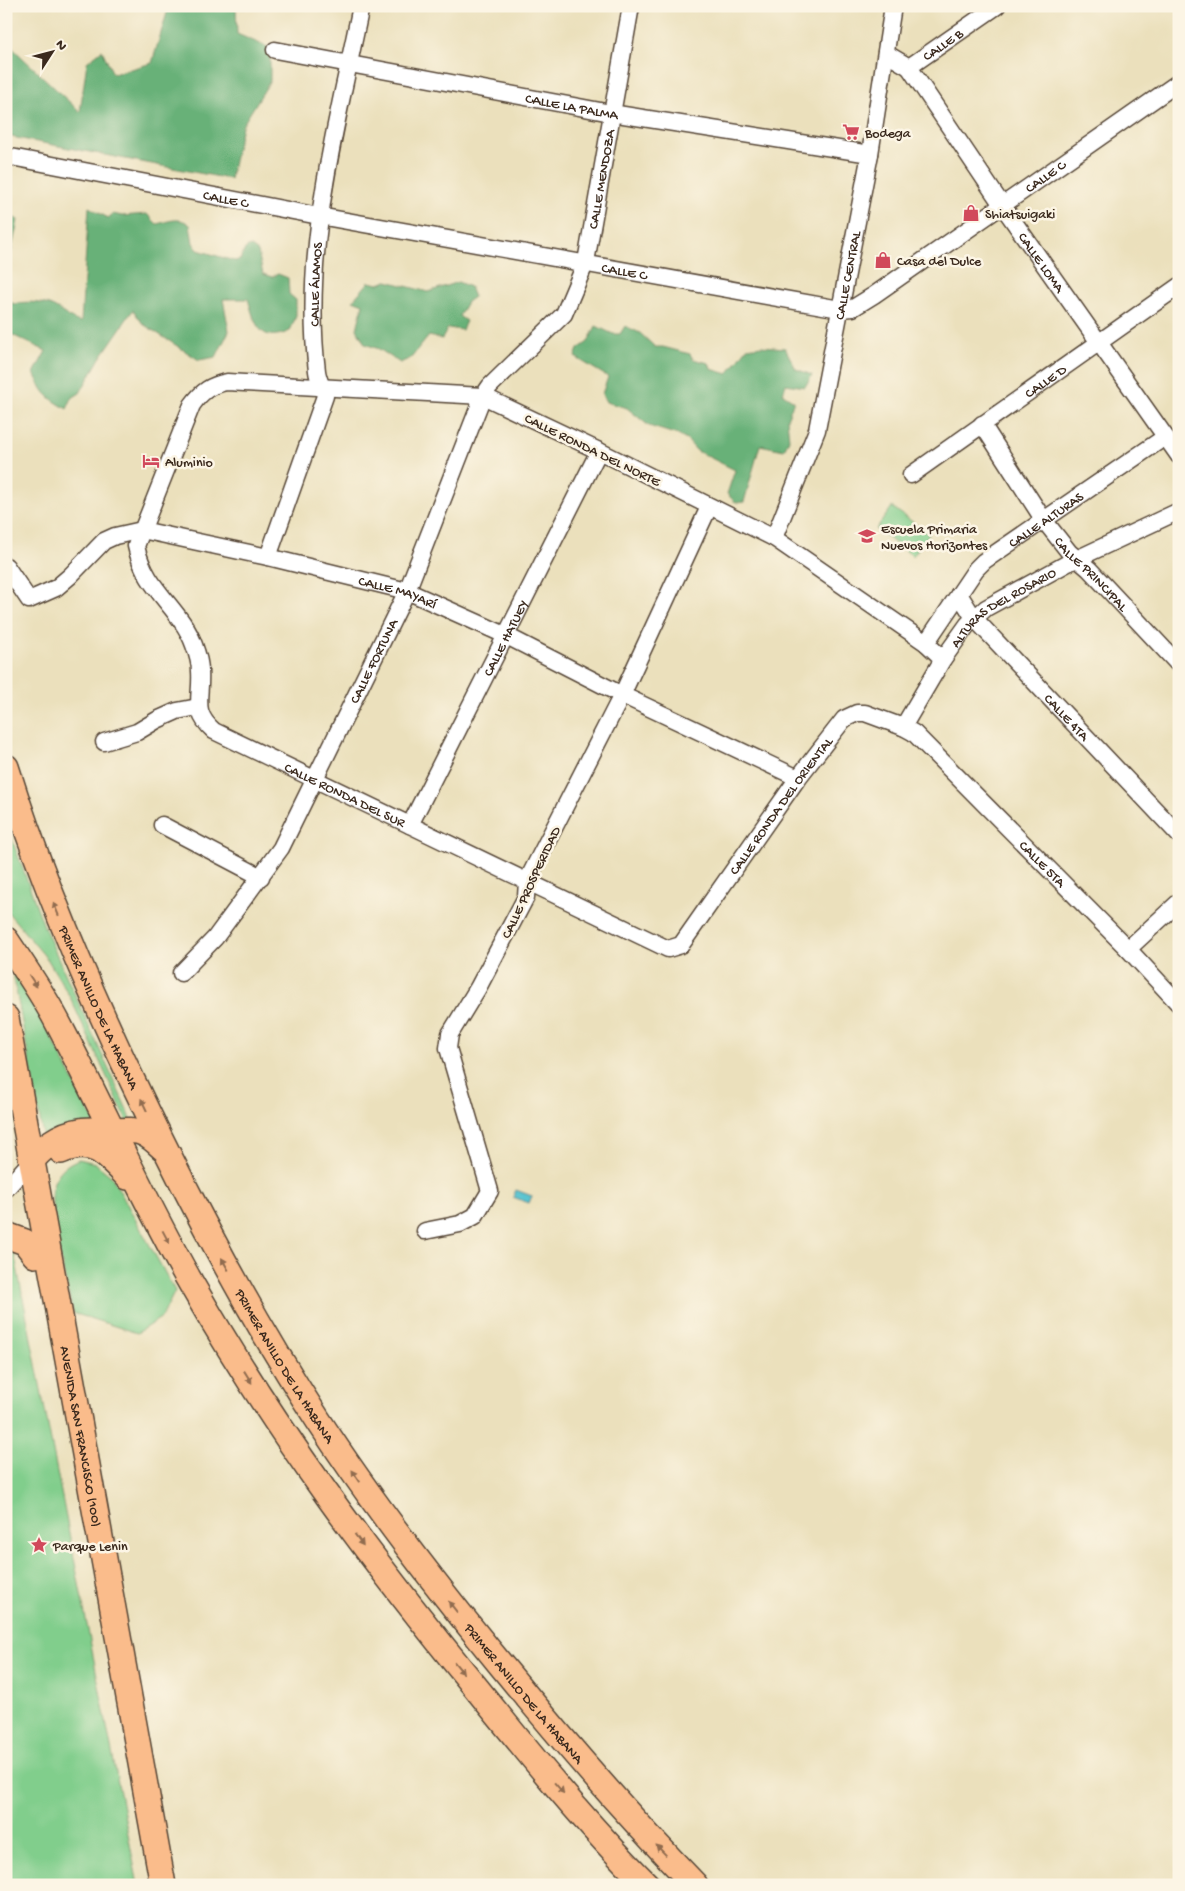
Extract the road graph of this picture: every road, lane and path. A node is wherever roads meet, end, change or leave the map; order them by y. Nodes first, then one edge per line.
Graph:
1 (361, 6) edge
2 (630, 6) edge
3 (997, 6) edge
4 (889, 7) edge
5 (275, 50) dead end
6 (887, 54) junction
7 (349, 64) junction
8 (909, 67) junction
9 (1179, 82) edge
10 (611, 113) junction
11 (870, 154) junction
12 (6, 156) edge
13 (1002, 205) junction
14 (319, 216) junction
15 (586, 262) junction
16 (1179, 286) edge
17 (840, 309) junction
18 (1098, 341) junction
19 (323, 388) junction
20 (482, 396) junction
21 (982, 424) junction
22 (1165, 437) junction
23 (599, 451) junction
24 (1179, 456) edge
25 (911, 474) dead end
26 (709, 507) junction
27 (1179, 511) edge
28 (1043, 520) junction
29 (142, 530) junction
30 (774, 538) junction
31 (268, 557) junction
32 (1077, 559) junction
33 (6, 566) edge
34 (407, 591) junction
35 (959, 594) junction
36 (974, 618) junction
37 (505, 635) junction
38 (926, 643) junction
39 (943, 659) junction
40 (1179, 665) edge
41 (622, 694) junction
42 (198, 707) junction
43 (904, 727) junction
44 (104, 742) dead end
45 (6, 767) edge
46 (798, 778) junction
47 (314, 781) junction
48 (162, 825) dead end
49 (410, 825) junction
50 (1179, 835) edge
51 (261, 877) junction
52 (528, 881) junction
53 (1179, 902) edge
54 (6, 940) edge
55 (681, 945) joint
56 (1128, 949) junction
57 (181, 973) dead end
58 (1179, 1004) edge
59 (6, 1018) edge
60 (6, 1102) edge
61 (112, 1131) junction
62 (165, 1150) junction
63 (61, 1151) junction
64 (19, 1174) edge
65 (143, 1194) junction
66 (426, 1231) dead end
67 (6, 1235) edge
68 (41, 1249) junction
69 (148, 1885) edge
70 (163, 1885) edge
71 (647, 1885) edge
72 (695, 1885) edge

1 - 7 street, CALLE ÁLAMOS
2 - 10 street, CALLE MENDOZA
3 - 8 street, CALLE B
4 - 6 street, CALLE CENTRAL
5 - 7 street, CALLE LA PALMA
6 - 8 street, CALLE B
6 - 11 street, CALLE CENTRAL
7 - 10 street, CALLE LA PALMA
7 - 14 street, CALLE ÁLAMOS
8 - 13 street, CALLE LOMA
9 - 13 street, CALLE C
10 - 11 street, CALLE LA PALMA
10 - 15 street, CALLE MENDOZA
11 - 17 street, CALLE CENTRAL
12 - 14 street, CALLE C
13 - 17 street, CALLE C
13 - 18 street, CALLE LOMA
14 - 15 street, CALLE C
14 - 19 street, CALLE ÁLAMOS
15 - 17 street, CALLE C
15 - 20 street, CALLE FORTUNA
16 - 18 street, CALLE D
17 - 30 street, CALLE CENTRAL
18 - 21 street, CALLE D
18 - 22 street, CALLE LOMA
19 - 20 street, CALLE RONDA DEL NORTE
19 - 29 street, CALLE RONDA DEL NORTE
19 - 31 street, CALLE ÁLAMOS
20 - 23 street, CALLE RONDA DEL NORTE
20 - 34 street, CALLE FORTUNA
21 - 25 street, CALLE D
21 - 28 street, CALLE PRINCIPAL
22 - 24 street, CALLE LOMA
22 - 28 street, CALLE ALTURAS
23 - 26 street, CALLE RONDA DEL NORTE
23 - 37 street, CALLE HATUEY
26 - 30 street, CALLE RONDA DEL NORTE
26 - 41 street, CALLE PROSPERIDAD
27 - 32 street, ALTURAS DEL ROSARIO
28 - 32 street, CALLE PRINCIPAL
28 - 35 street, CALLE ALTURAS
29 - 31 street, CALLE MAYARÍ
29 - 33 street, CALLE MAYARÍ
29 - 42 street
30 - 38 street, CALLE RONDA DEL NORTE
31 - 34 street, CALLE MAYARÍ
32 - 36 street, ALTURAS DEL ROSARIO
32 - 40 street, CALLE PRINCIPAL
34 - 37 street, CALLE MAYARÍ
34 - 47 street, CALLE FORTUNA
35 - 36 street, CALLE 4TA
35 - 38 street, CALLE ALTURAS
36 - 39 street, ALTURAS DEL ROSARIO
36 - 50 street, CALLE 4TA
37 - 41 street, CALLE MAYARÍ
37 - 49 street, CALLE HATUEY
38 - 39 street, CALLE RONDA DEL NORTE
39 - 43 street, ALTURAS DEL ROSARIO
41 - 46 street, CALLE MAYARÍ
41 - 52 street, CALLE PROSPERIDAD
42 - 44 street
42 - 47 street, CALLE RONDA DEL SUR
43 - 46 street, CALLE RONDA DEL ORIENTAL
43 - 56 street, CALLE 5TA
62 -> 45 highway, PRIMER ANILLO DE LA HABANA
46 - 55 street, CALLE RONDA DEL ORIENTAL
47 - 49 street, CALLE RONDA DEL SUR
47 - 51 street, CALLE FORTUNA
48 - 51 street
49 - 52 street, CALLE RONDA DEL SUR
51 - 57 street, CALLE FORTUNA
52 - 55 street, CALLE RONDA DEL SUR
52 - 66 street, CALLE PROSPERIDAD
53 - 56 street
54 -> 61 highway
56 - 58 street, CALLE 5TA
59 - 64 highway, AVENIDA SAN FRANCISCO (100)
60 - 64 highway, AVENIDA SAN FRANCISCO (100)
61 - 62 highway
61 - 64 highway
61 - 65 highway
72 -> 62 highway, PRIMER ANILLO DE LA HABANA
63 - 64 highway
63 - 65 highway
63 - 68 highway
64 - 68 highway, AVENIDA SAN FRANCISCO (100)
65 -> 71 highway
67 - 68 highway
68 - 69 highway, AVENIDA SAN FRANCISCO (100)
68 - 70 highway, AVENIDA SAN FRANCISCO (100)

